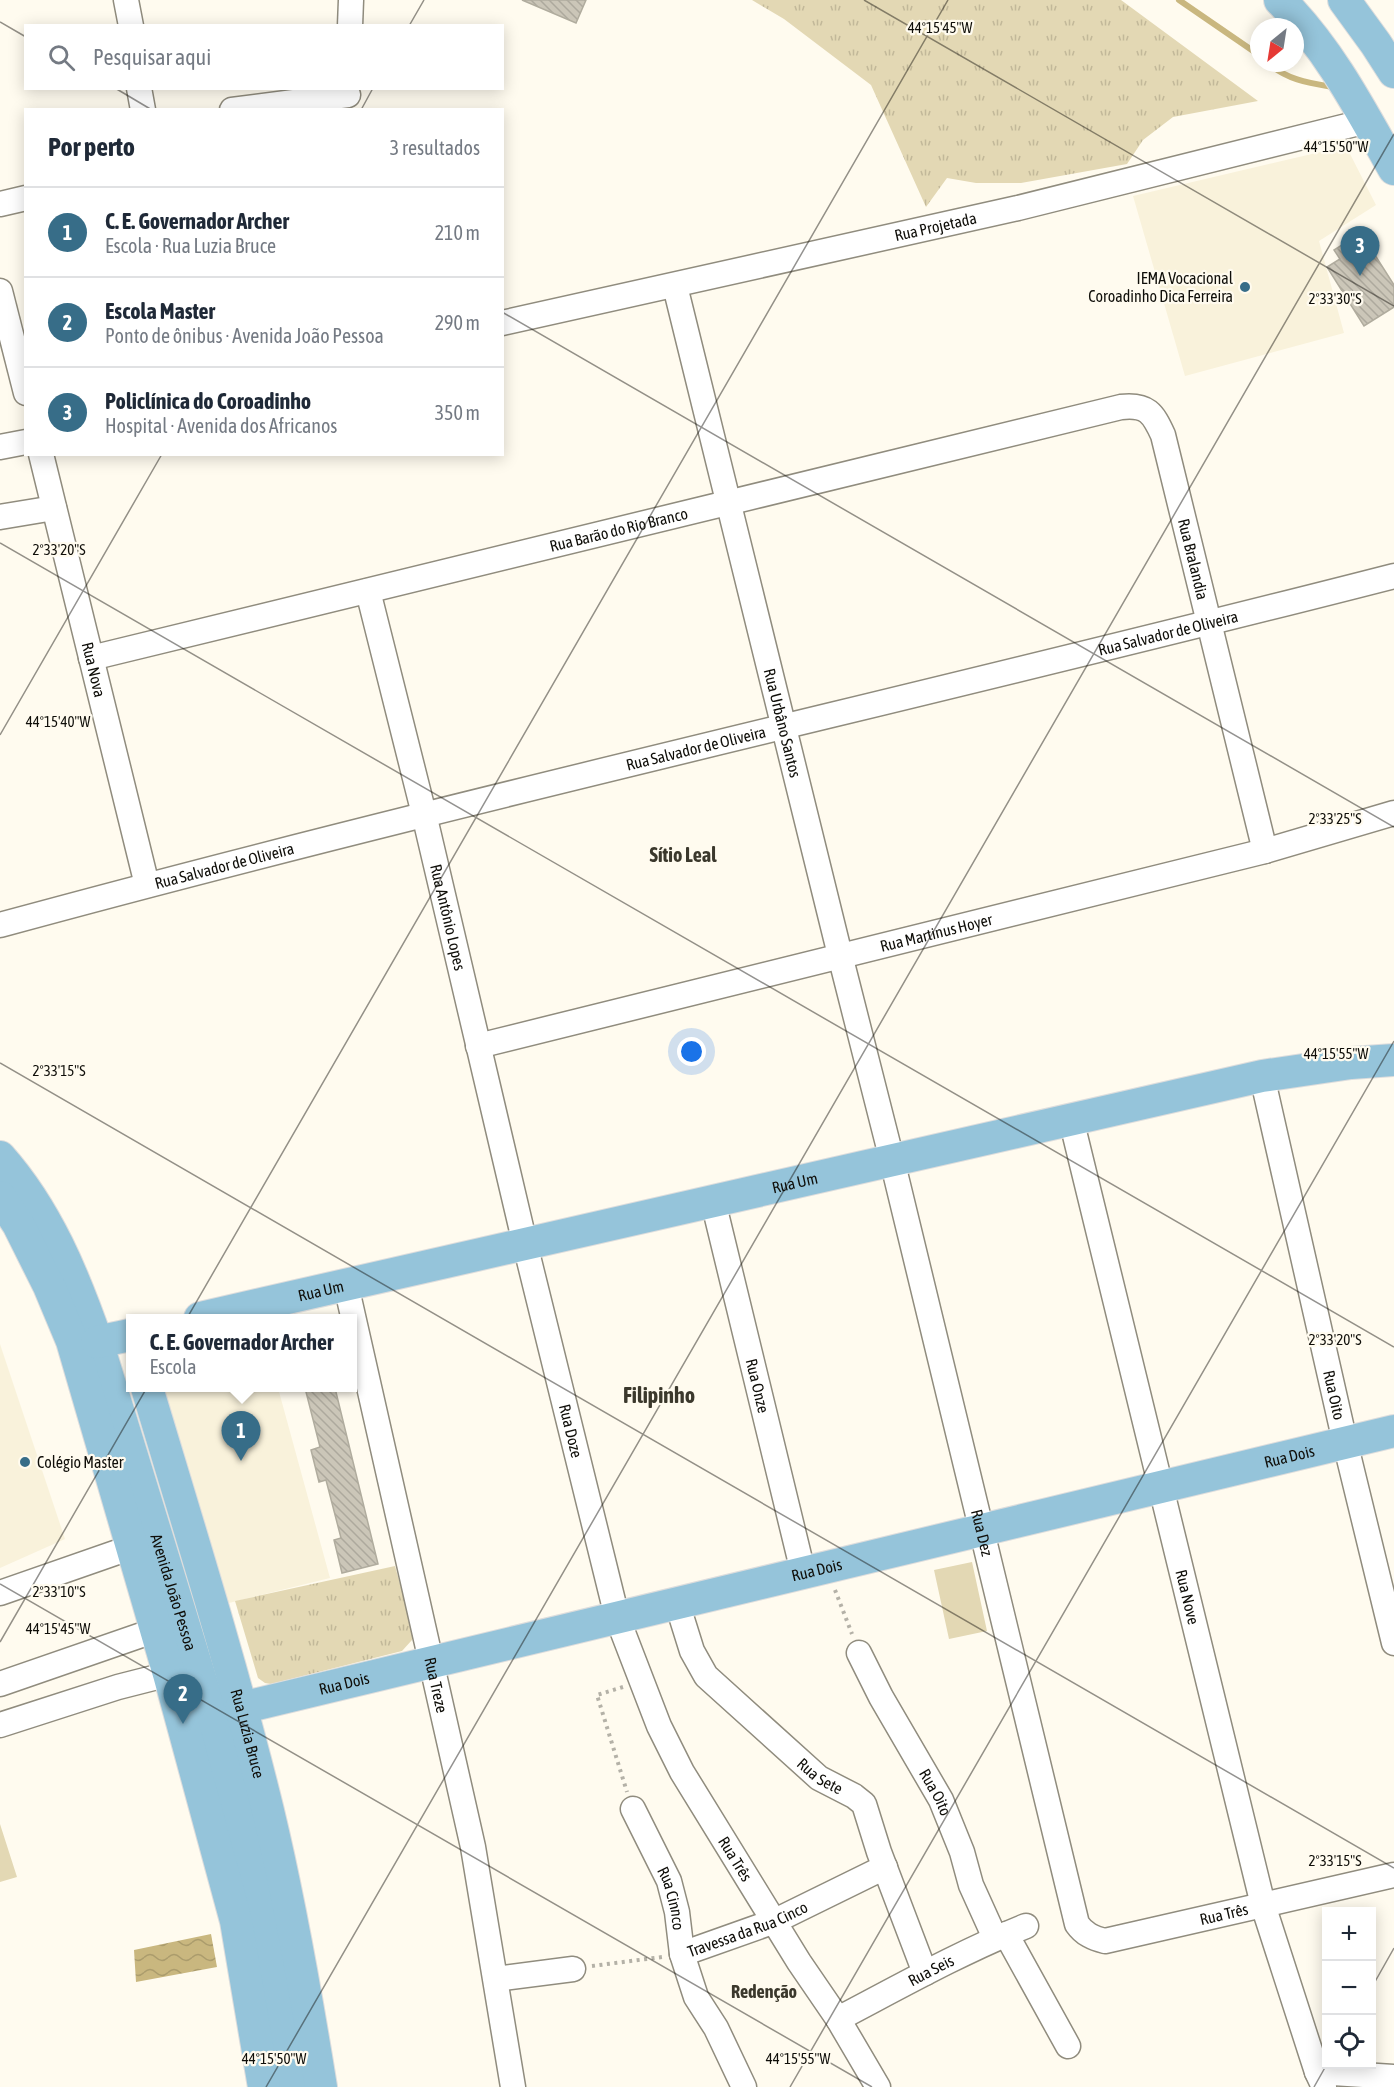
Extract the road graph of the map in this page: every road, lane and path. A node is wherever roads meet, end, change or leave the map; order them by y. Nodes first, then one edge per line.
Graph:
1 (126, 0) edge
2 (351, 0) edge
3 (1280, 0) edge
4 (1344, 0) edge
5 (131, 24) edge
6 (350, 24) edge
7 (1394, 72) edge
8 (139, 90) edge
9 (350, 98) edge
10 (280, 106) edge
11 (143, 108) edge
12 (256, 108) edge
13 (1367, 121) junction
14 (1394, 169) edge
15 (24, 198) edge
16 (0, 204) edge
17 (675, 286) junction
18 (0, 291) edge
19 (504, 323) edge
20 (24, 385) edge
21 (1146, 410) joint
22 (24, 442) edge
23 (0, 447) edge
24 (41, 456) edge
25 (727, 503) junction
26 (54, 508) junction
27 (0, 517) edge
28 (1394, 576) edge
29 (368, 591) junction
30 (1209, 624) junction
31 (91, 658) junction
32 (784, 728) junction
33 (1394, 813) edge
34 (424, 814) junction
35 (1265, 852) junction
36 (147, 885) junction
37 (0, 925) edge
38 (840, 955) junction
39 (478, 1046) junction
40 (1394, 1060) edge
41 (1262, 1076) junction
42 (1071, 1119) junction
43 (2, 1158) edge
44 (892, 1160) junction
45 (0, 1197) edge
46 (713, 1201) junction
47 (525, 1244) junction
48 (346, 1285) junction
49 (218, 1314) edge
50 (353, 1314) edge
51 (357, 1334) edge
52 (126, 1336) edge
53 (97, 1342) junction
54 (148, 1392) edge
55 (1394, 1431) edge
56 (1345, 1442) junction
57 (1160, 1486) junction
58 (981, 1530) junction
59 (132, 1546) junction
60 (815, 1570) junction
61 (0, 1593) edge
62 (677, 1603) junction
63 (617, 1617) junction
64 (156, 1630) junction
65 (1394, 1643) edge
66 (859, 1653) joint
67 (431, 1662) junction
68 (169, 1674) junction
69 (642, 1682) junction
70 (0, 1684) edge
71 (241, 1708) junction
72 (0, 1725) edge
73 (633, 1809) joint
74 (885, 1867) junction
75 (1394, 1875) edge
76 (1263, 1905) junction
77 (1071, 1906) joint
78 (775, 1921) junction
79 (1009, 1933) junction
80 (682, 1954) junction
81 (573, 1969) joint
82 (925, 1973) junction
83 (496, 1979) junction
84 (838, 2019) junction
85 (1068, 2046) dead end
86 (1394, 2077) edge
87 (1320, 2080) edge
88 (264, 2087) edge
89 (291, 2087) edge
90 (321, 2087) edge
91 (513, 2087) edge
92 (744, 2087) edge
93 (878, 2087) edge

1 - 5 street
2 - 6 street
3 - 13 main road
4 - 7 main road
8 - 11 street
9 - 10 street
10 - 12 street
13 - 14 main road
13 - 17 street, Rua Projetada
15 - 16 street
17 - 19 street, Rua Projetada
17 - 25 street, Rua Urbâno Santos
18 - 20 street
21 - 25 street, Rua Barão do Rio Branco
21 - 30 street, Rua Bralandia
22 - 23 street
24 - 26 street, Rua Nova
25 - 29 street, Rua Barão do Rio Branco
25 - 32 street, Rua Urbâno Santos
26 - 27 street
26 - 31 street, Rua Nova
28 - 30 street, Rua Salvador de Oliveira
29 - 31 street, Rua Barão do Rio Branco
29 - 34 street, Rua Antônio Lopes
30 - 32 street, Rua Salvador de Oliveira
30 - 35 street, Rua Bralandia
31 - 36 street, Rua Nova
32 - 34 street, Rua Salvador de Oliveira
32 - 38 street, Rua Urbâno Santos
33 - 35 street, Rua Martinus Hoyer
34 - 36 street, Rua Salvador de Oliveira
34 - 39 street, Rua Antônio Lopes
35 - 38 street, Rua Martinus Hoyer
36 - 37 street, Rua Salvador de Oliveira
38 - 39 street, Rua Martinus Hoyer
38 - 44 street, Rua Urbâno Santos
39 - 47 street, Rua Antônio Lopes
40 - 41 main road, Rua Um
41 - 42 main road, Rua Um
41 - 56 street, Rua Oito
42 - 44 main road, Rua Um
42 - 57 street, Rua Nove
43 - 53 main road, Avenida João Pessoa
44 - 46 main road, Rua Um
44 - 58 street, Rua Dez
45 - 59 main road, Avenida João Pessoa
46 - 47 main road, Rua Um
46 - 60 street, Rua Onze
47 - 48 main road, Rua Um
47 - 63 street, Rua Doze
48 - 49 main road, Rua Um
48 - 50 street, Rua Treze
51 - 67 street, Rua Treze
52 - 53 main road
53 - 89 main road, Avenida João Pessoa
54 - 71 main road, Rua Luzia Bruce
55 - 56 main road, Rua Dois
56 - 57 main road, Rua Dois
56 - 65 street, Rua Oito
57 - 58 main road, Rua Dois
57 - 76 street, Rua Nove
58 - 60 main road, Rua Dois
58 - 77 street, Rua Dez
59 - 61 street
59 - 64 main road, Avenida João Pessoa
60 - 62 main road, Rua Dois
60 - 66 path
62 - 63 main road, Rua Dois
62 - 74 street, Rua Sete
63 - 67 main road, Rua Dois
63 - 69 street, Rua Três
64 - 68 main road, Avenida João Pessoa
64 - 70 street
66 - 79 street, Rua Oito
67 - 71 main road, Rua Dois
67 - 83 street, Rua Treze
68 - 72 street
68 - 88 main road, Avenida João Pessoa
69 - 73 path
69 - 78 street, Rua Três
71 - 90 main road, Rua Luzia Bruce
73 - 80 street, Rua Cinnco
74 - 78 street, Travessa da Rua Cinco
74 - 82 street, Rua Sete
75 - 76 street, Rua Três
76 - 77 street, Rua Três
76 - 87 street, Rua Nove
78 - 80 street, Travessa da Rua Cinco
78 - 84 street, Rua Três
79 - 82 street, Rua Seis
79 - 85 street, Rua Oito
80 - 81 path, Travessa da Rua Cinco
80 - 92 street, Rua Cinnco
81 - 83 street
82 - 84 street, Rua Seis
83 - 91 street, Rua Treze
84 - 93 street, Rua Três
86 - 87 street

